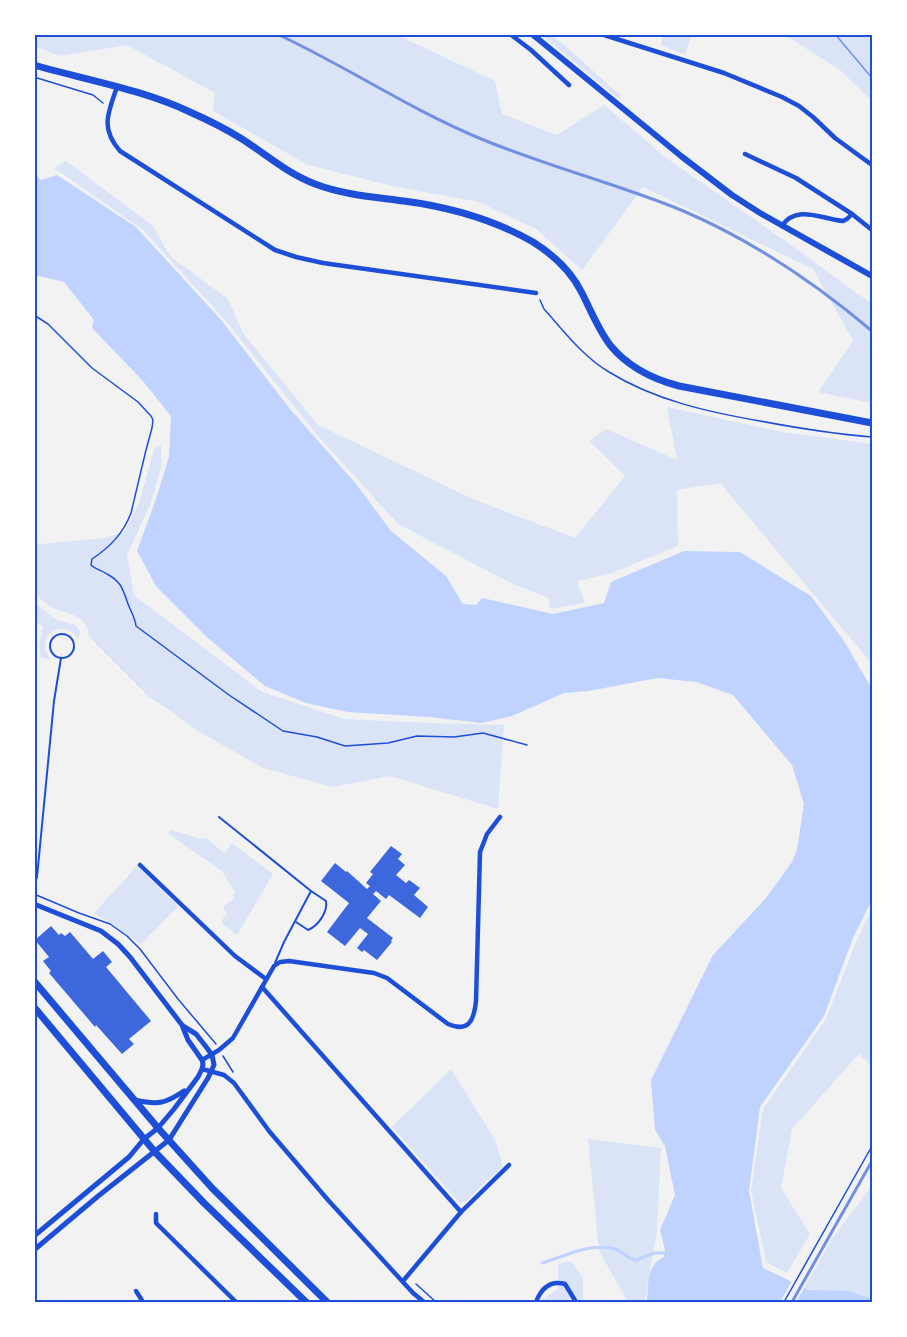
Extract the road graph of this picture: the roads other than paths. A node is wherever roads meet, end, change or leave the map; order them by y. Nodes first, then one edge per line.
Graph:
1 (510, 34) edge
2 (601, 34) edge
3 (533, 35) edge
4 (34, 65) edge
5 (569, 85) dead end
6 (117, 87) junction
7 (745, 154) dead end
8 (873, 165) edge
9 (852, 214) junction
10 (782, 226) junction
11 (873, 230) edge
12 (873, 276) edge
13 (536, 293) dead end
14 (873, 423) edge
15 (61, 658) junction
16 (219, 817) dead end
17 (500, 817) dead end
18 (140, 866) dead end
19 (34, 886) edge
20 (311, 891) junction
21 (34, 904) edge
22 (295, 921) junction
23 (274, 966) junction
24 (266, 979) junction
25 (34, 981) edge
26 (262, 987) junction
27 (34, 1007) edge
28 (182, 1025) junction
29 (212, 1055) junction
30 (202, 1060) junction
31 (202, 1069) junction
32 (212, 1071) junction
33 (190, 1086) junction
34 (135, 1100) junction
35 (158, 1128) junction
36 (144, 1139) junction
37 (169, 1140) junction
38 (155, 1152) junction
39 (509, 1166) dead end
40 (461, 1212) junction
41 (156, 1214) dead end
42 (34, 1236) edge
43 (34, 1250) edge
44 (405, 1279) junction
45 (136, 1291) dead end
46 (143, 1302) edge
47 (236, 1302) edge
48 (306, 1302) edge
49 (327, 1302) edge
50 (424, 1302) edge
51 (536, 1302) edge
52 (576, 1302) edge

1 - 5 street
2 - 8 street
3 - 10 main road
4 - 6 main road
6 - 13 street
6 - 14 main road
7 - 9 street
9 - 10 street
9 - 11 street
10 - 12 main road
15 - 15 lane
15 - 19 lane
16 - 20 lane
17 - 23 street
18 - 24 street
20 - 22 lane
20 - 22 lane
21 - 28 street
22 - 23 lane
23 - 24 street
24 - 26 street
25 - 34 main road
26 - 29 street
26 - 40 street
27 - 36 main road
28 - 29 street
28 - 30 street
29 - 30 street
29 - 32 street
30 - 31 street
31 - 32 street
31 - 33 street
32 - 37 street
32 - 44 street
33 - 34 street
33 - 35 street
34 - 35 main road
35 - 36 street
35 - 37 main road
36 - 38 main road
36 - 42 street
37 - 38 street
37 - 49 main road
38 - 43 street
38 - 48 main road
39 - 40 street
40 - 44 street
41 - 47 street
44 - 50 street
45 - 46 street
51 - 52 street

